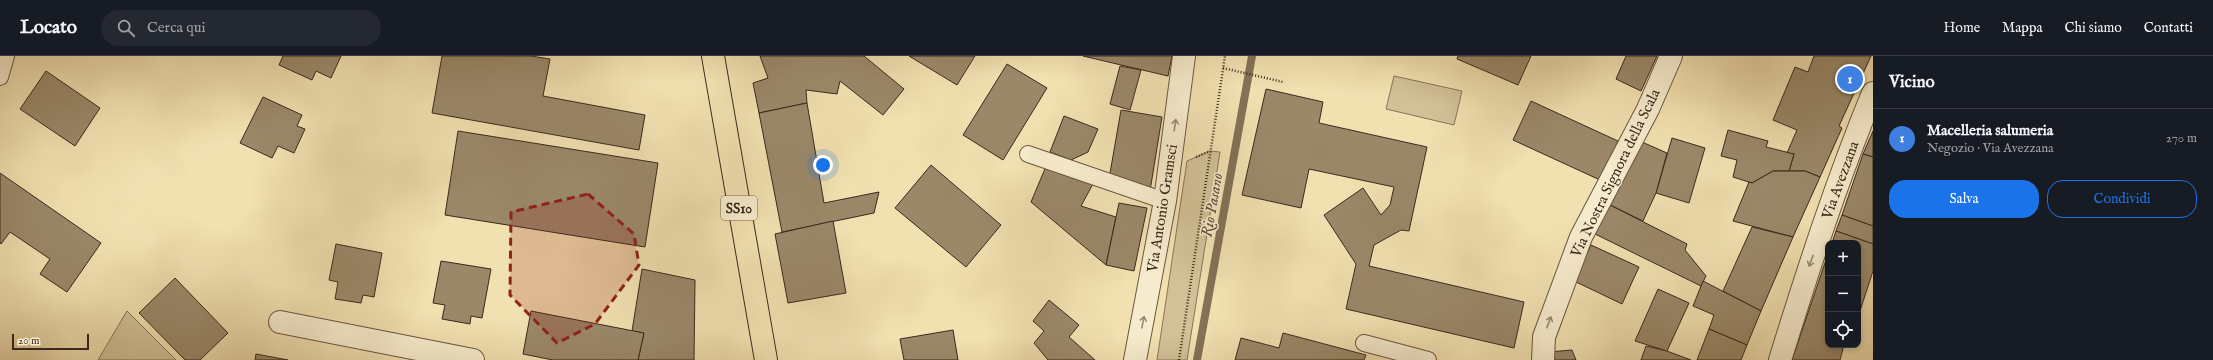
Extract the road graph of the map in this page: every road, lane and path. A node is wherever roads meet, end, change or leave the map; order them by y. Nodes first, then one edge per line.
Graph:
1 (6, 56) edge
2 (712, 56) edge
3 (1184, 56) edge
4 (1225, 56) edge
5 (1671, 56) edge
6 (1223, 68) junction
7 (0, 77) edge
8 (1283, 82) dead end
9 (1873, 93) edge
10 (1028, 154) dead end
11 (1165, 202) junction
12 (280, 322) dead end
13 (1364, 343) dead end
14 (473, 360) edge
15 (766, 360) edge
16 (1135, 360) edge
17 (1179, 360) edge
18 (1428, 360) edge
19 (1543, 360) edge
20 (1780, 360) edge

1 - 7 lane
2 - 15 main road, SS10
11 -> 3 street, Via Antonio Gramsci
4 - 6 path
19 -> 5 street, Via Nostra Signora della Scala
6 - 8 path
6 - 17 path
9 -> 20 street, Via Avezzana
10 - 11 lane
16 -> 11 street, Via Antonio Gramsci
12 - 14 street
13 - 18 lane

